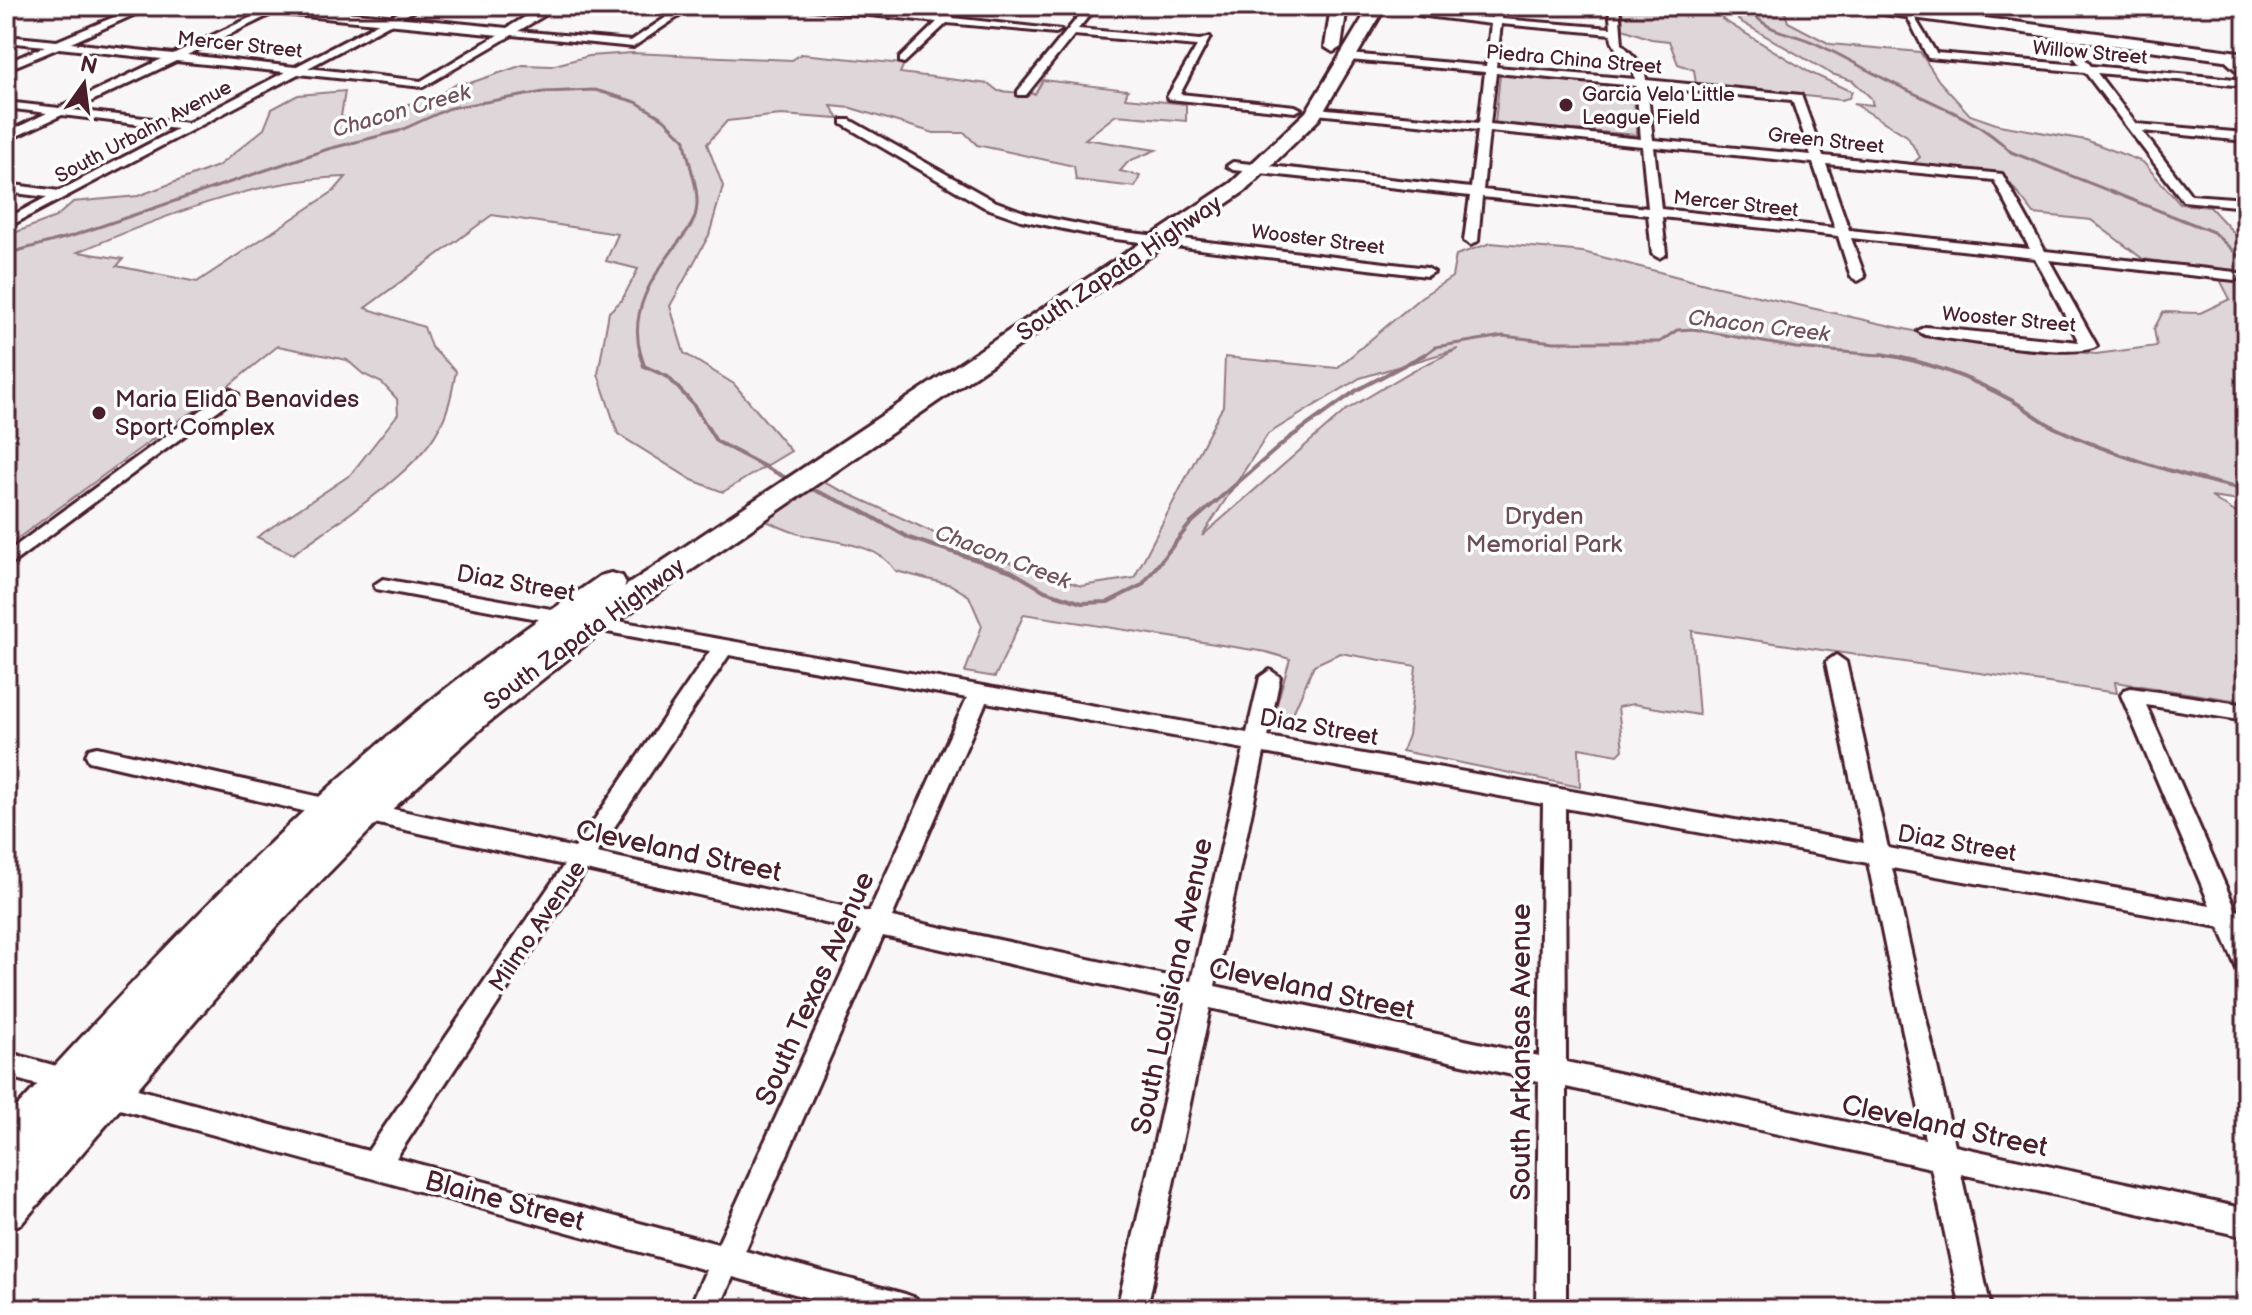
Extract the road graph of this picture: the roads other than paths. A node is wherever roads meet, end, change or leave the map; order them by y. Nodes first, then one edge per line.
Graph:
1 (13, 6) edge
2 (148, 6) edge
3 (243, 6) edge
4 (418, 6) edge
5 (553, 6) edge
6 (689, 6) edge
7 (790, 6) edge
8 (959, 6) edge
9 (1092, 6) edge
10 (1315, 6) edge
11 (1378, 6) edge
12 (1396, 6) edge
13 (1498, 6) edge
14 (1614, 6) edge
15 (1861, 6) edge
16 (821, 7) edge
17 (1338, 7) edge
18 (280, 8) edge
19 (6, 9) edge
20 (1900, 9) edge
21 (1361, 15) edge
22 (1423, 15) dead end
23 (391, 20) junction
24 (945, 20) junction
25 (1496, 21) junction
26 (1056, 30) dead end
27 (1615, 31) junction
28 (510, 32) junction
29 (1074, 32) junction
30 (2060, 33) junction
31 (6, 39) edge
32 (2123, 42) junction
33 (58, 44) junction
34 (1341, 52) junction
35 (2225, 55) junction
36 (2246, 56) edge
37 (175, 57) junction
38 (904, 60) dead end
39 (6, 67) edge
40 (296, 70) junction
41 (1490, 70) junction
42 (2088, 70) junction
43 (2246, 76) edge
44 (1642, 83) junction
45 (2246, 83) edge
46 (1022, 93) dead end
47 (6, 105) edge
48 (1295, 109) junction
49 (1316, 111) junction
50 (60, 112) junction
51 (846, 122) dead end
52 (190, 127) junction
53 (1485, 127) junction
54 (2132, 127) junction
55 (6, 137) edge
56 (2246, 137) edge
57 (1648, 143) junction
58 (1818, 160) junction
59 (1233, 166) junction
60 (1257, 171) junction
61 (6, 188) edge
62 (59, 195) junction
63 (1476, 195) junction
64 (2246, 203) edge
65 (1655, 215) junction
66 (6, 224) edge
67 (1843, 235) junction
68 (1132, 237) junction
69 (1162, 241) junction
70 (1471, 241) dead end
71 (1659, 254) dead end
72 (2040, 256) junction
73 (1427, 272) dead end
74 (2235, 276) dead end
75 (1858, 277) dead end
76 (1925, 331) dead end
77 (230, 394) dead end
78 (892, 410) junction
79 (6, 562) edge
80 (383, 585) dead end
81 (576, 620) junction
82 (724, 646) junction
83 (1836, 662) dead end
84 (1270, 677) dead end
85 (980, 692) junction
86 (2246, 713) edge
87 (1256, 742) junction
88 (97, 755) dead end
89 (1554, 796) junction
90 (329, 808) junction
91 (365, 812) junction
92 (1876, 855) junction
93 (581, 861) junction
94 (2237, 920) edge
95 (875, 926) junction
96 (2246, 961) edge
97 (1198, 996) junction
98 (6, 1064) edge
99 (1553, 1073) junction
100 (69, 1081) junction
101 (104, 1093) junction
102 (6, 1152) edge
103 (1943, 1157) junction
104 (375, 1165) junction
105 (6, 1207) edge
106 (2246, 1223) edge
107 (726, 1261) junction
108 (704, 1309) edge
109 (905, 1309) edge
110 (1132, 1309) edge
111 (1551, 1309) edge
112 (1976, 1309) edge

1 - 19 street
2 - 33 street
3 - 18 street
4 - 23 street, South Urbahn Avenue
5 - 28 street
6 - 28 street
7 - 16 street
8 - 24 street
9 - 29 street
10 - 17 street
11 - 21 main road
12 - 21 main road
13 - 25 street
14 - 27 street
15 - 20 main road
16 - 24 street
17 - 34 main road
18 - 23 street
18 - 37 street
20 - 30 main road
20 - 36 main road
20 - 42 street, Willow Street
21 - 34 main road
22 - 25 street
23 - 28 street
23 - 40 street, South Urbahn Avenue
24 - 26 street
24 - 38 street
25 - 27 street
25 - 41 street
27 - 44 street
28 - 40 street, Mercer Street
29 - 46 street
29 - 48 street
30 - 32 main road
30 - 42 street
31 - 33 street, Mercer Street
32 - 35 main road
32 - 36 main road
33 - 37 street, Mercer Street
33 - 39 street
34 - 41 street, Piedra China Street
34 - 48 main road, South Zapata Highway
34 - 49 main road, South Zapata Highway
35 - 36 main road
35 - 43 street
37 - 40 street, Mercer Street
37 - 50 street
40 - 52 street, South Urbahn Avenue
41 - 44 street, Piedra China Street
41 - 53 street
42 - 45 street, Willow Street
42 - 54 street
44 - 57 street
44 - 58 street, Piedra China Street
47 - 50 street
48 - 59 main road, South Zapata Highway
49 - 53 street, Green Street
49 - 60 main road, South Zapata Highway
50 - 52 street
50 - 55 street
51 - 68 street, Wooster Street
52 - 62 street, South Urbahn Avenue
53 - 57 street, Green Street
53 - 63 street
54 - 56 street
54 - 64 street
57 - 58 street, Green Street
57 - 65 street
58 - 67 street
58 - 72 street, Green Street
59 - 60 street, Mercer Street
59 - 68 main road, South Zapata Highway
60 - 63 street, Mercer Street
60 - 69 main road, South Zapata Highway
61 - 62 street
62 - 66 street, South Urbahn Avenue
63 - 65 street, Mercer Street
63 - 70 street
65 - 67 street, Mercer Street
65 - 71 street
67 - 72 street, Mercer Street
67 - 75 street
68 - 69 street, Wooster Street
68 - 78 main road, South Zapata Highway
69 - 73 street, Wooster Street
69 - 78 main road, South Zapata Highway
72 - 74 street, Mercer Street
72 - 76 street, Wooster Street
77 - 79 street
78 - 81 main road, South Zapata Highway
80 - 81 street, Diaz Street
81 - 82 street, Diaz Street
81 - 90 main road, South Zapata Highway
81 - 91 main road, South Zapata Highway
82 - 85 street, Diaz Street
82 - 93 street, Milmo Avenue
83 - 92 street
84 - 87 street, South Louisiana Avenue
85 - 87 street, Diaz Street
85 - 95 street, South Texas Avenue
86 - 94 street
87 - 89 street, Diaz Street
87 - 97 street, South Louisiana Avenue
88 - 90 street
89 - 92 street, Diaz Street
89 - 99 street, South Arkansas Avenue
90 - 100 main road, South Zapata Highway
91 - 93 street, Cleveland Street
91 - 101 main road, South Zapata Highway
92 - 94 street, Diaz Street
92 - 103 street
93 - 95 street, Cleveland Street
93 - 104 street, Milmo Avenue
94 - 96 street
95 - 97 street, Cleveland Street
95 - 107 street, South Texas Avenue
97 - 99 street, Cleveland Street
97 - 110 street, South Louisiana Avenue
98 - 100 street
99 - 103 street, Cleveland Street
99 - 111 street, South Arkansas Avenue
100 - 102 main road, South Zapata Highway
101 - 104 street, Blaine Street
101 - 105 main road, South Zapata Highway
103 - 106 street, Cleveland Street
103 - 112 street
104 - 107 street, Blaine Street
107 - 108 street, South Texas Avenue
107 - 109 street, Blaine Street

